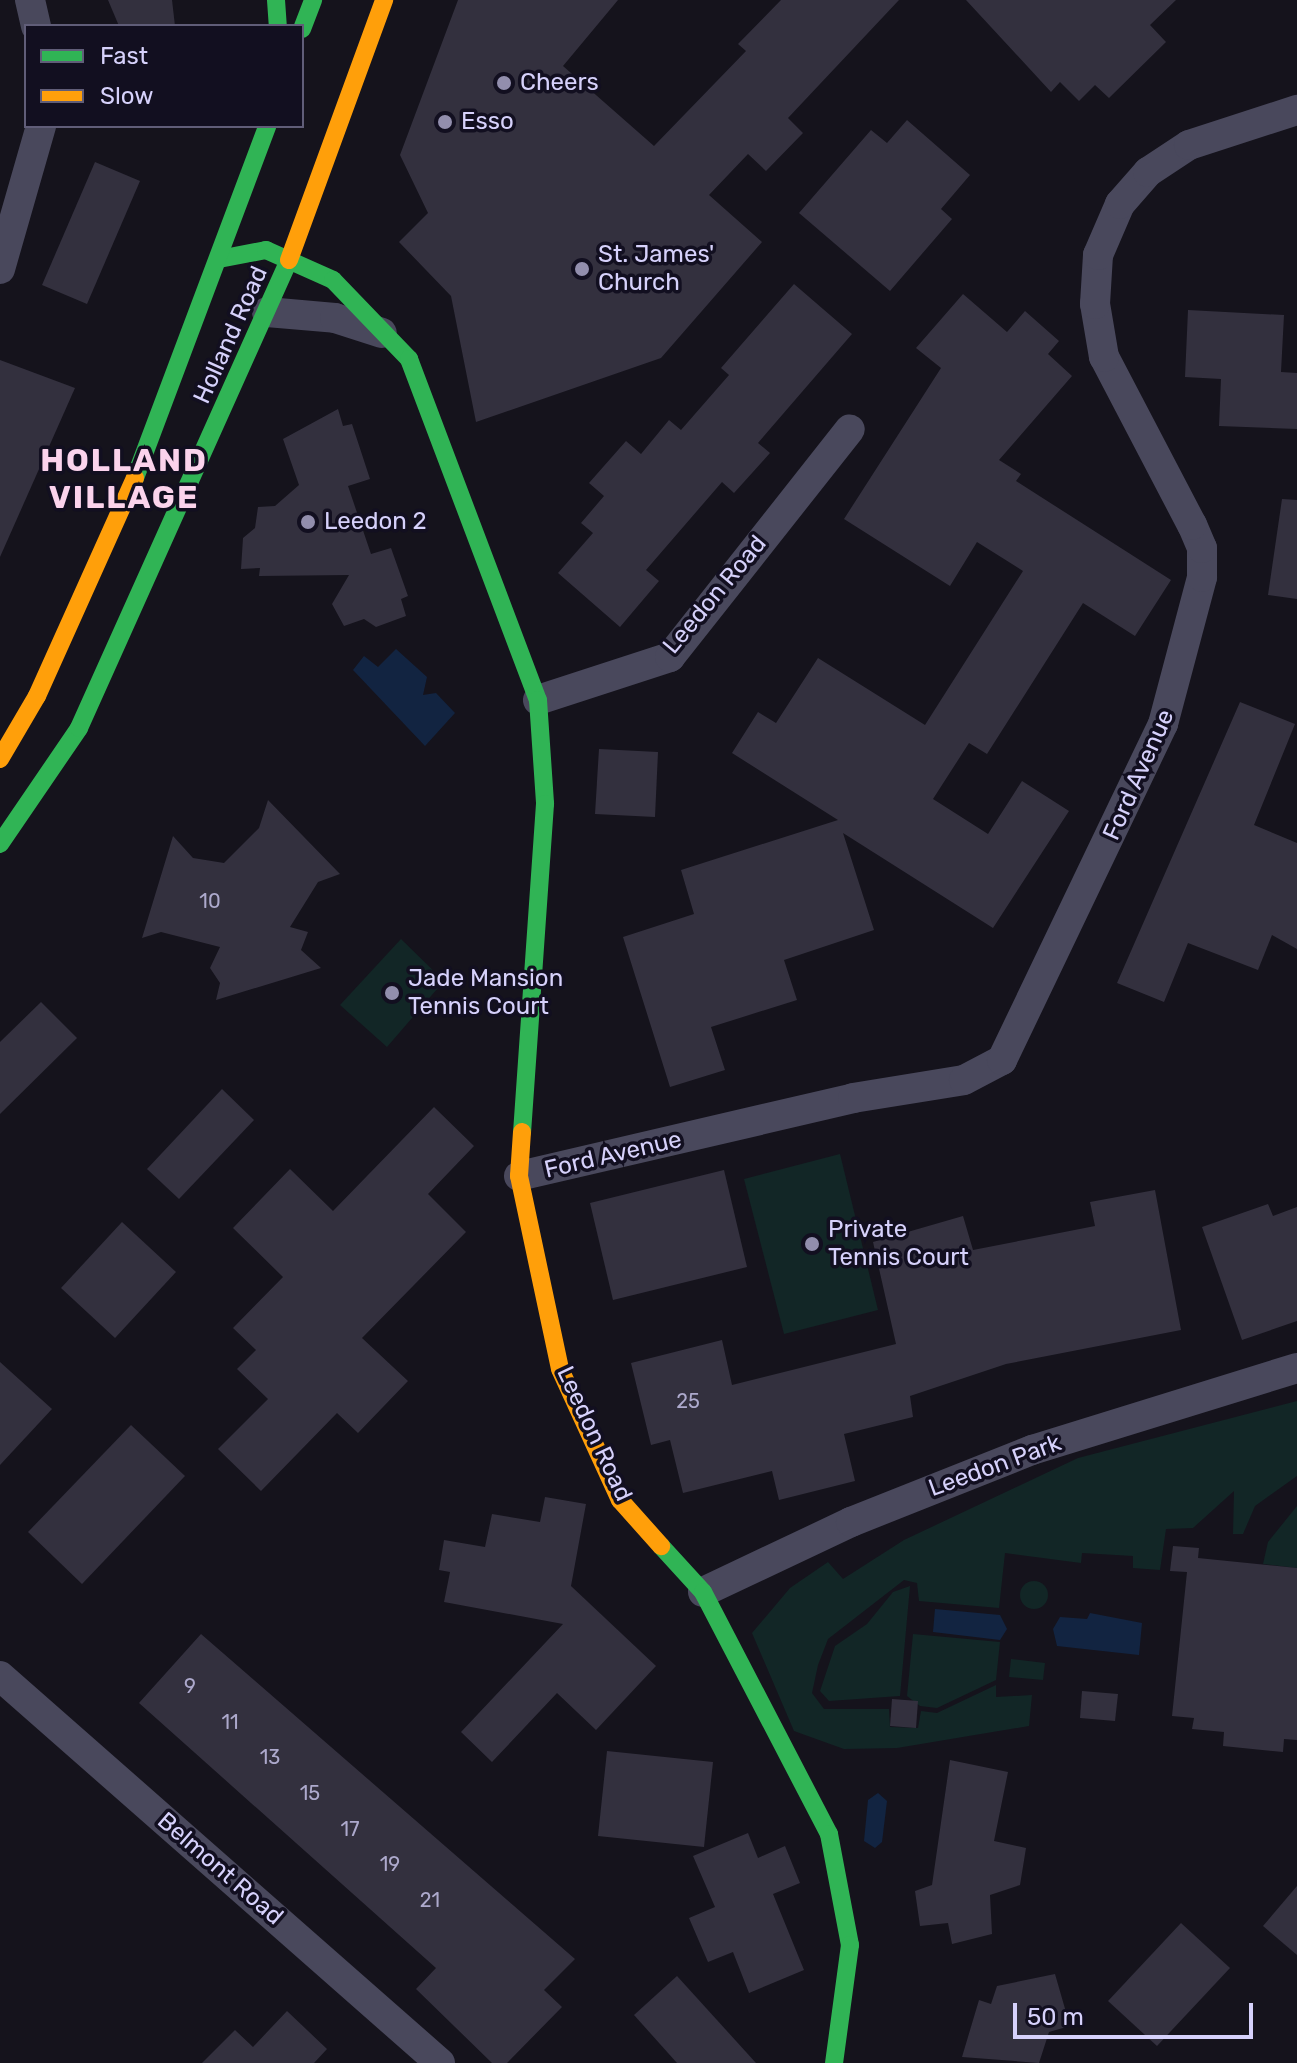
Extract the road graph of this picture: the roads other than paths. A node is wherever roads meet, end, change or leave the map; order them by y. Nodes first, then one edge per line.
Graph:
1 (30, 0) edge
2 (276, 0) edge
3 (313, 0) edge
4 (384, 0) edge
5 (36, 24) edge
6 (278, 24) edge
7 (304, 24) edge
8 (1297, 110) edge
9 (40, 128) edge
10 (266, 128) edge
11 (219, 259) junction
12 (289, 261) junction
13 (0, 269) edge
14 (267, 312) junction
15 (384, 333) junction
16 (850, 429) dead end
17 (538, 700) junction
18 (0, 759) edge
19 (0, 844) edge
20 (519, 1176) junction
21 (1297, 1368) edge
22 (703, 1592) junction
23 (0, 1676) edge
24 (440, 2063) edge
25 (834, 2063) edge

1 - 5 street
2 - 6 street
3 - 7 street
4 - 12 street, Holland Road
8 - 20 street, Ford Avenue
9 - 13 street
10 - 11 street, Holland Road
11 - 12 street, Leedon Road
11 - 18 street, Holland Road
12 - 14 street, Holland Road
12 - 15 street, Leedon Road
14 - 15 street
14 - 19 street, Holland Road
15 - 17 street, Leedon Road
16 - 17 street, Leedon Road
17 - 20 street, Leedon Road
20 - 22 street, Leedon Road
21 - 22 street, Leedon Park
22 - 25 street, Leedon Road
23 - 24 street, Belmont Road

